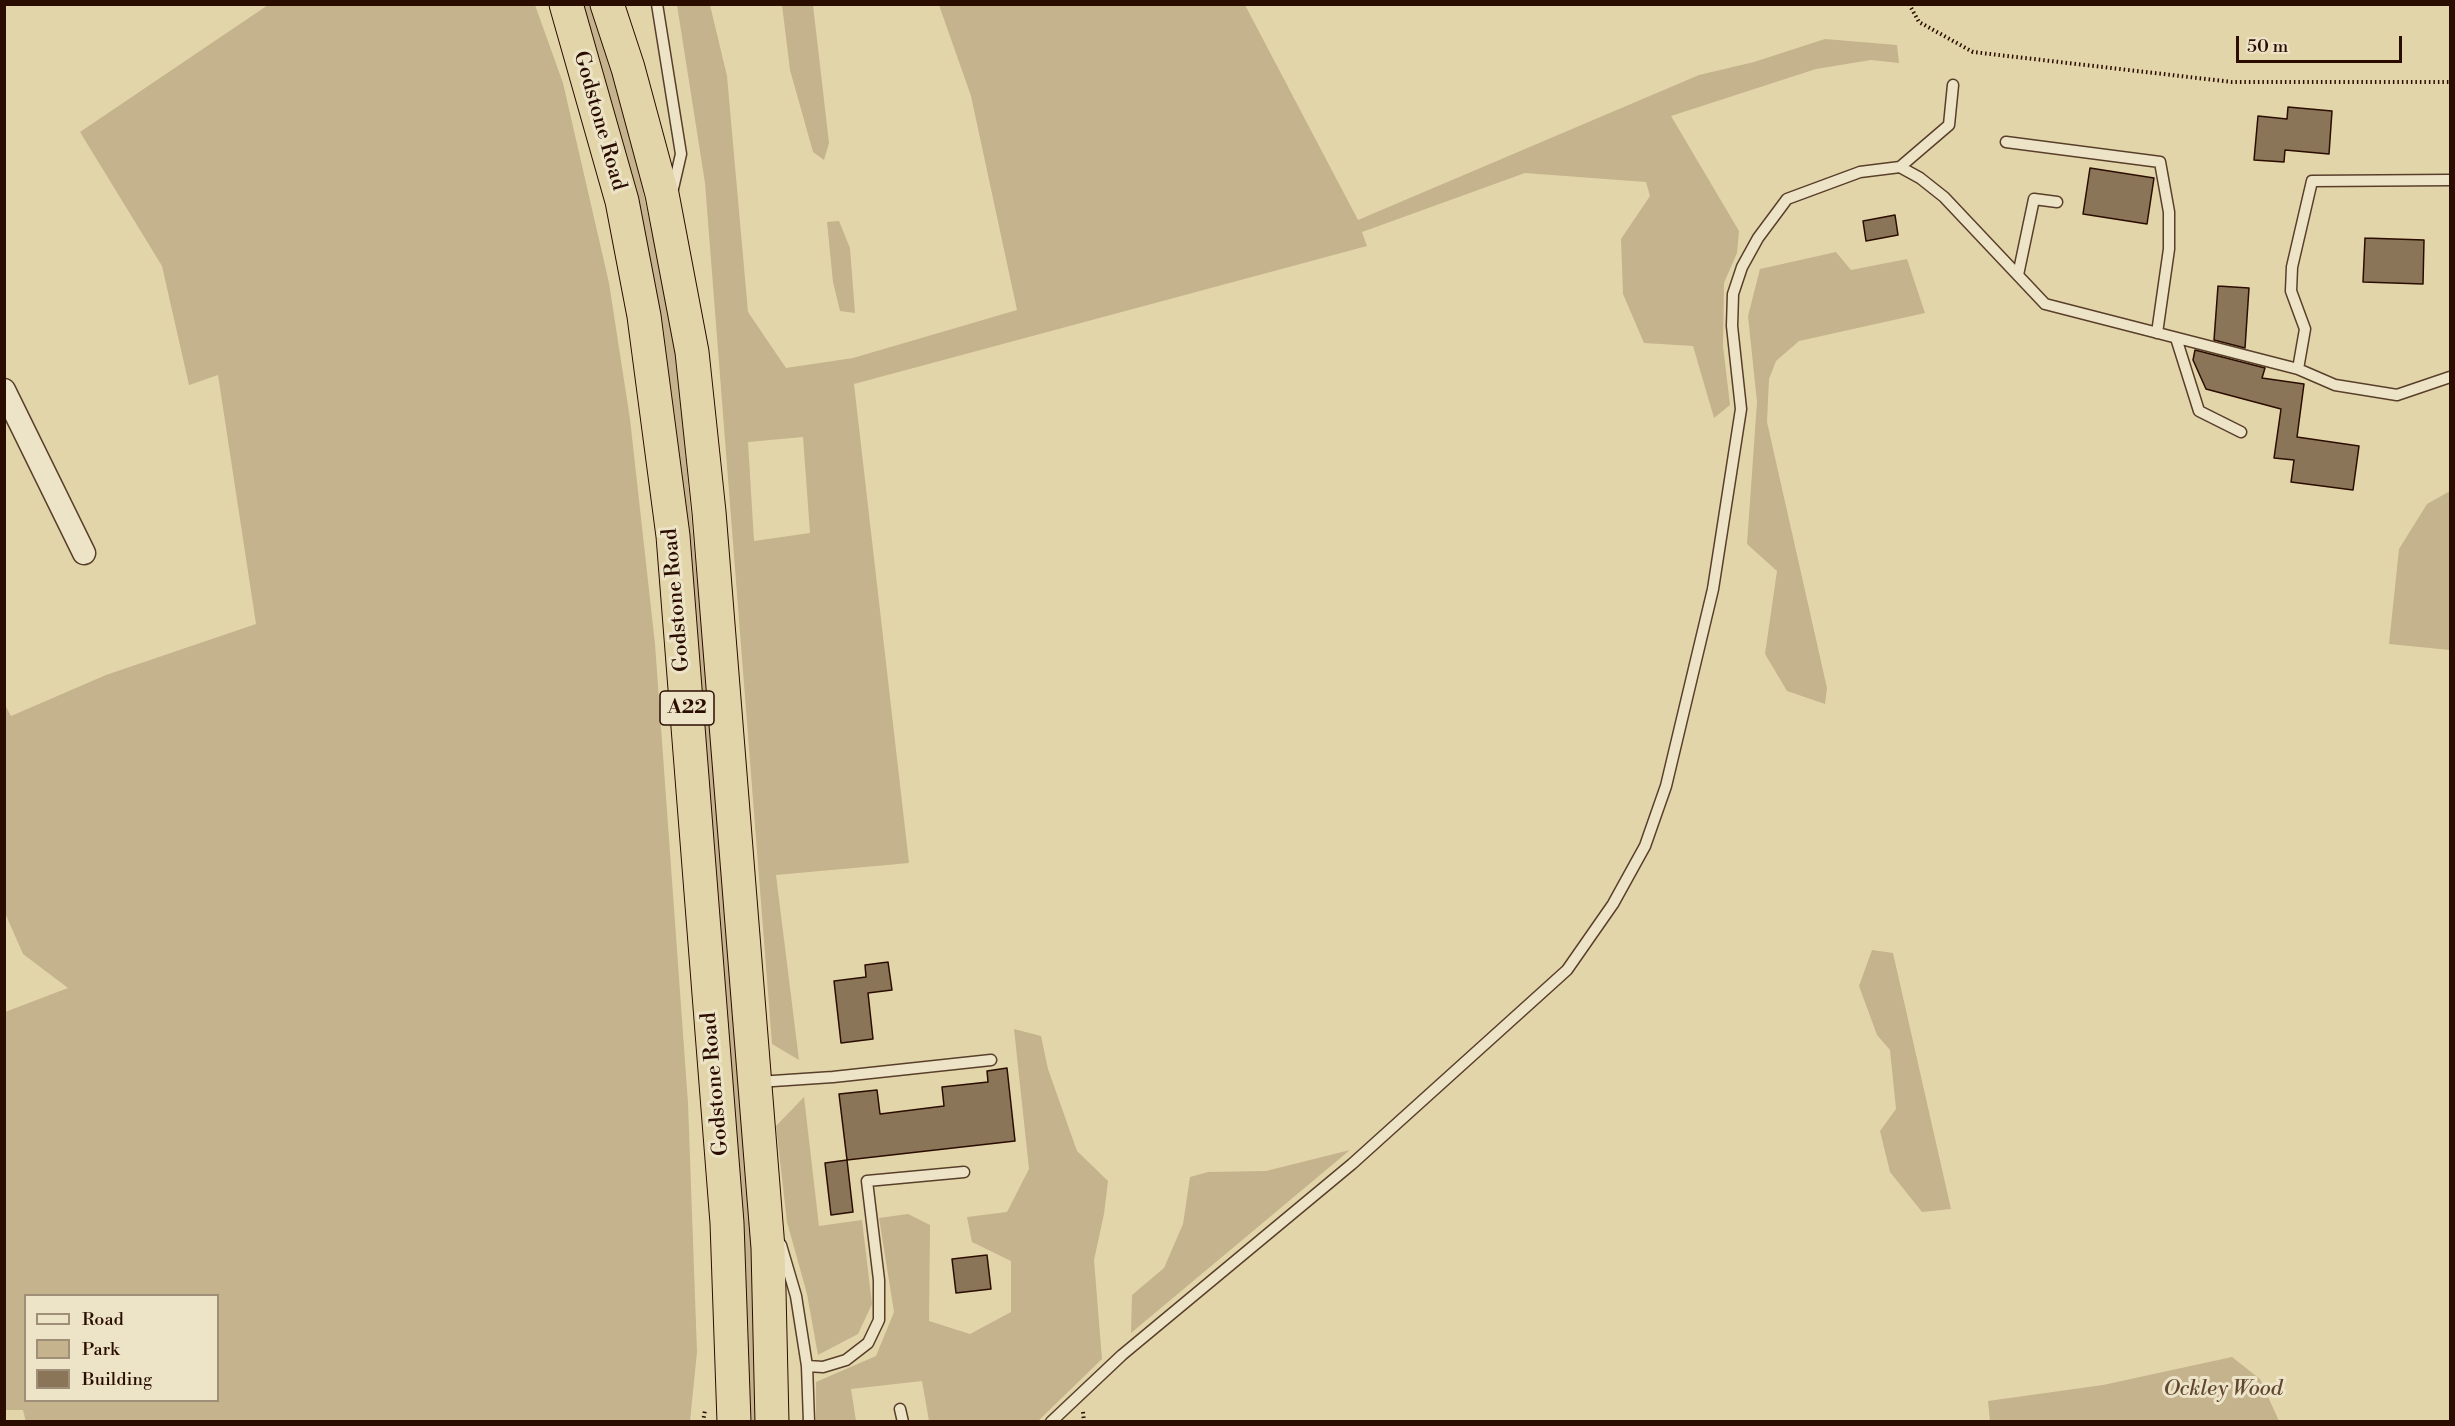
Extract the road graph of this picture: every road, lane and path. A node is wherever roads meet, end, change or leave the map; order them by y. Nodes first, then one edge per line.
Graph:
1 (566, 4) edge
2 (607, 4) edge
3 (657, 4) edge
4 (1909, 4) edge
5 (2451, 82) edge
6 (1953, 85) dead end
7 (2006, 142) dead end
8 (1900, 167) junction
9 (2451, 180) edge
10 (2057, 202) dead end
11 (666, 216) junction
12 (2018, 275) junction
13 (2157, 333) junction
14 (2176, 338) junction
15 (2298, 369) junction
16 (2451, 376) edge
17 (4, 390) edge
18 (2241, 432) dead end
19 (84, 554) dead end
20 (991, 1060) dead end
21 (755, 1082) junction
22 (964, 1172) dead end
23 (764, 1201) junction
24 (807, 1366) junction
25 (900, 1409) dead end
26 (734, 1422) edge
27 (772, 1422) edge
28 (808, 1422) edge
29 (903, 1422) edge
30 (1051, 1422) edge

1 - 26 highway, Godstone Road / A22
2 - 11 highway, Godstone Road / A22
3 - 11 lane
4 - 5 path
6 - 8 lane
7 - 13 lane
8 - 12 lane
8 - 30 lane
9 - 15 lane
10 - 12 lane
11 - 21 highway, Godstone Road / A22
12 - 13 lane
13 - 14 lane
14 - 15 lane
14 - 18 lane
15 - 16 lane
17 - 19 street
20 - 21 lane
21 - 23 highway, Godstone Road / A22
22 - 24 lane
23 - 24 lane
23 - 27 highway, Godstone Road / A22
24 - 28 lane
25 - 29 lane

